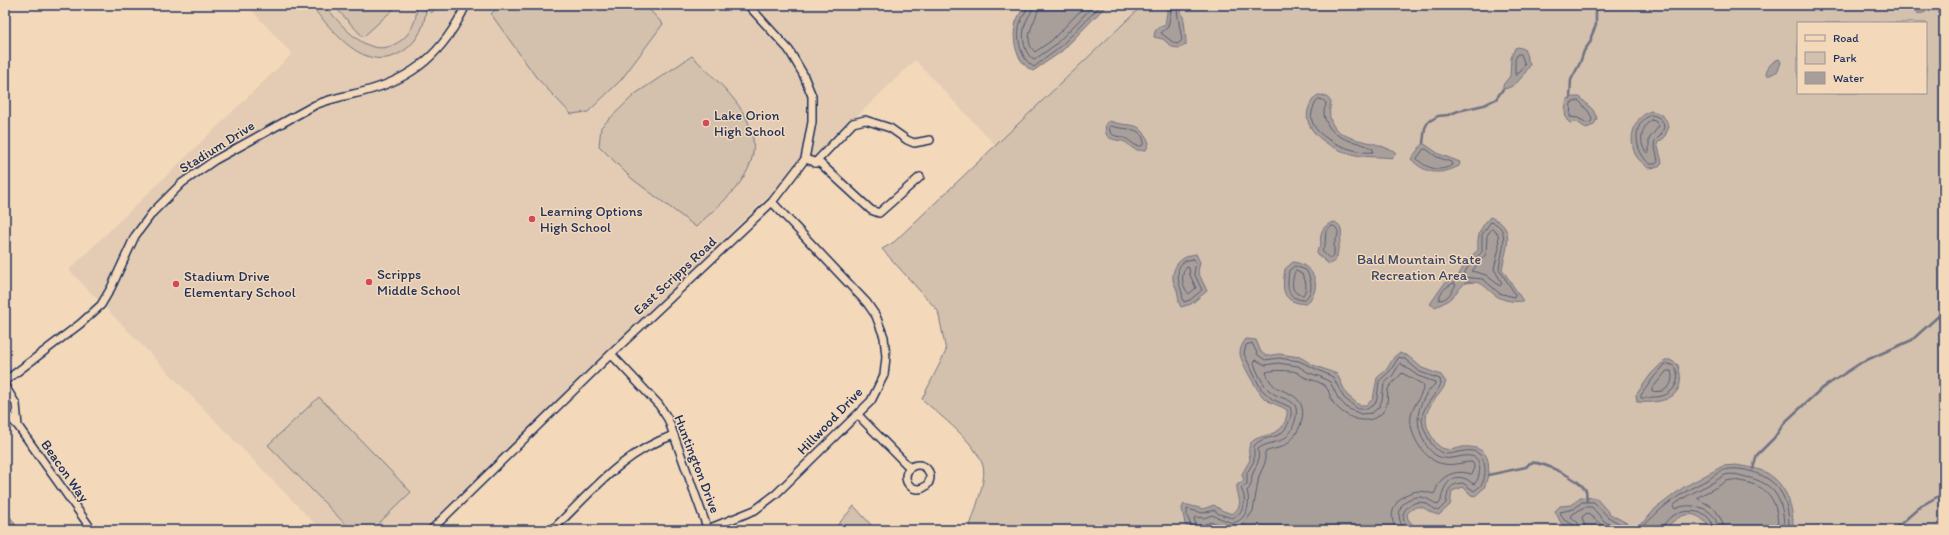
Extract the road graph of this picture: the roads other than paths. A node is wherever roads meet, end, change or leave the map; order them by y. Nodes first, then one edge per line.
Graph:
1 (466, 5) edge
2 (748, 5) edge
3 (930, 140) dead end
4 (805, 160) junction
5 (815, 162) junction
6 (920, 177) dead end
7 (772, 202) junction
8 (611, 354) junction
9 (5, 381) edge
10 (5, 386) edge
11 (5, 412) edge
12 (858, 415) junction
13 (18, 426) junction
14 (674, 435) junction
15 (910, 468) dead end
16 (556, 529) edge
17 (92, 530) edge
18 (431, 530) edge
19 (708, 530) edge

1 - 9 street, Stadium Drive
2 - 4 street, East Scripps Road
3 - 5 street
4 - 5 street
4 - 7 street, East Scripps Road
5 - 6 street
7 - 8 street, East Scripps Road
7 - 12 street, Hillwood Drive
8 - 14 street, Huntington Drive
8 - 18 street, East Scripps Road
10 - 13 street
11 - 13 street, Beacon Way
12 - 15 street
12 - 19 street, Hillwood Drive
13 - 17 street, Beacon Way
14 - 16 street
14 - 19 street, Huntington Drive

